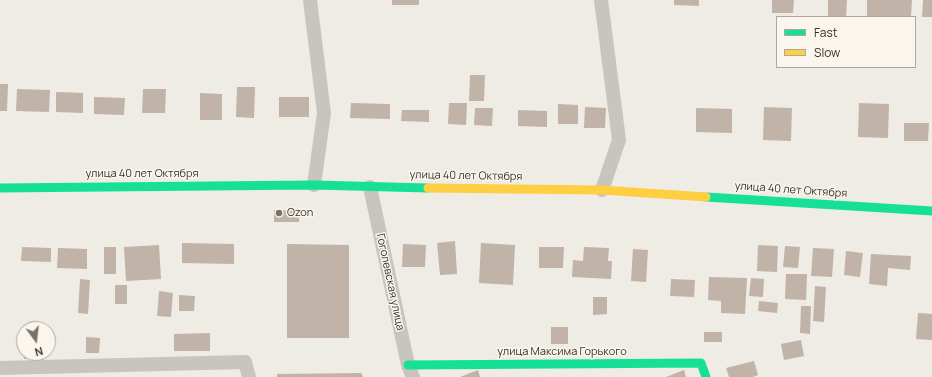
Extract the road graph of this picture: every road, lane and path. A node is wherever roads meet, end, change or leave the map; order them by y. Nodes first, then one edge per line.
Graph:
1 (310, 0) edge
2 (601, 0) edge
3 (314, 185) junction
4 (370, 187) junction
5 (0, 188) edge
6 (602, 190) junction
7 (932, 211) edge
8 (7, 371) edge
9 (410, 371) edge
10 (250, 377) edge
11 (706, 377) edge

1 - 3 street
2 - 6 street
3 - 4 street, улица 40 лет Октября
3 - 5 street, улица 40 лет Октября
4 - 6 street, улица 40 лет Октября
4 - 9 street, Гоголевская улица
6 - 7 street, улица 40 лет Октября
8 - 10 street
9 - 11 street, улица Максима Горького

